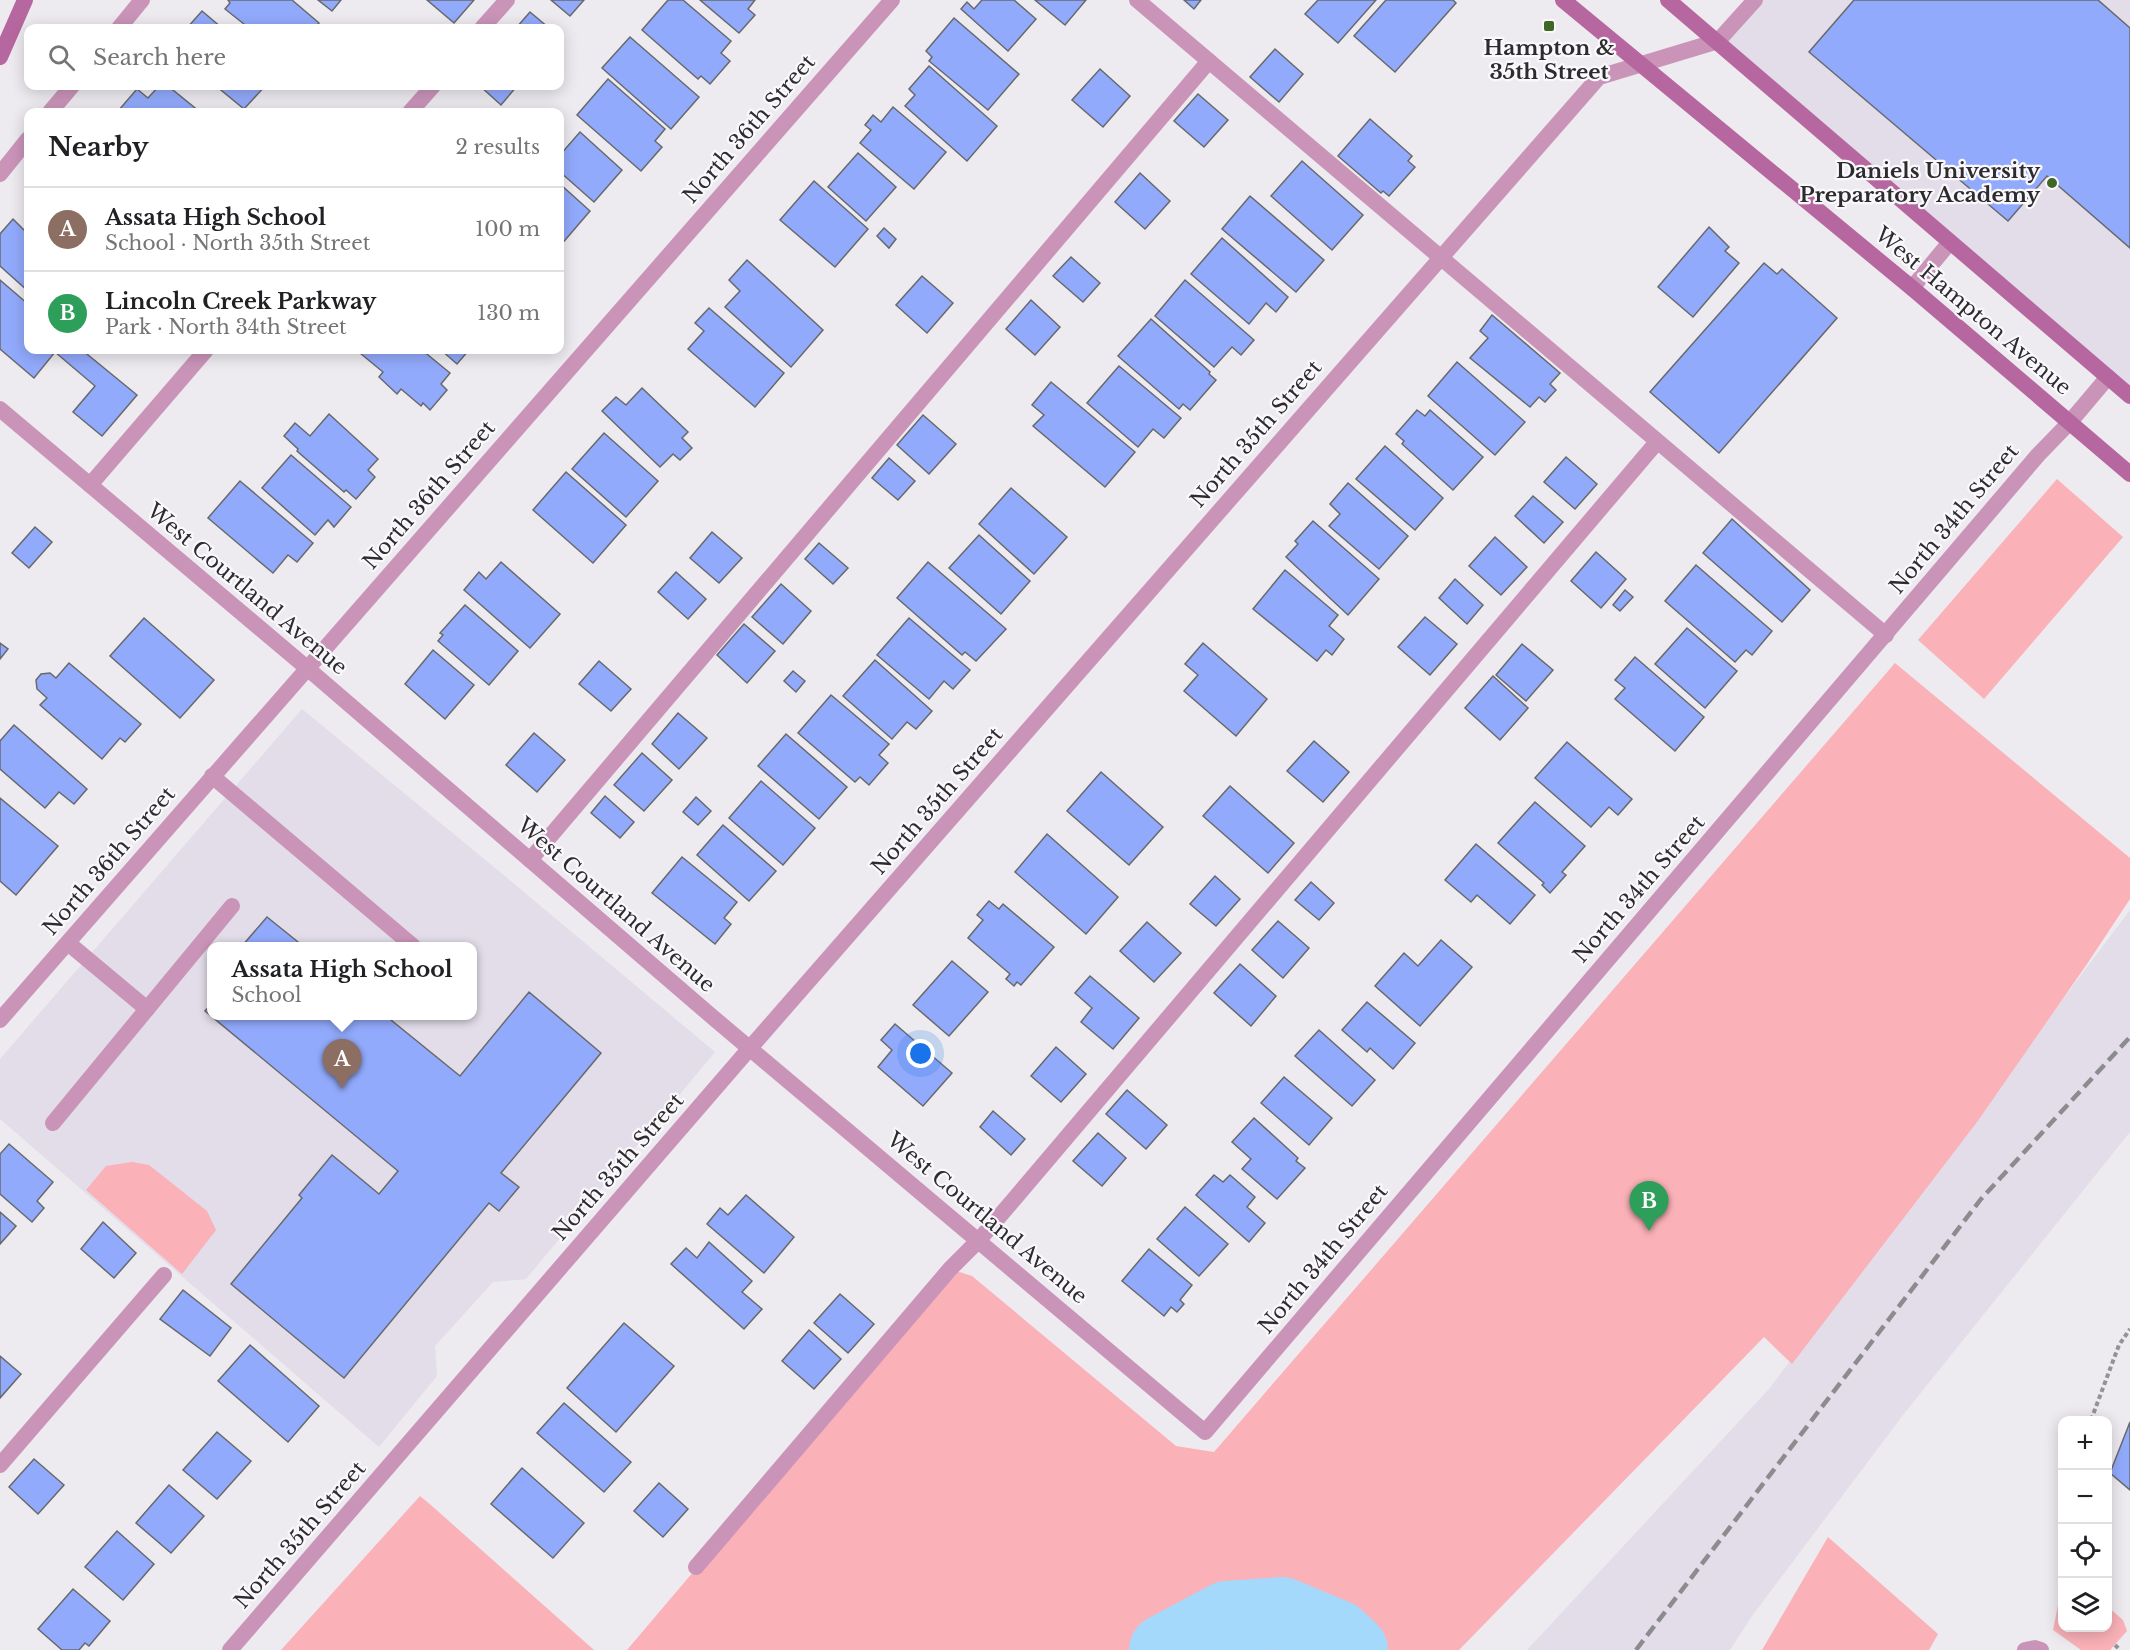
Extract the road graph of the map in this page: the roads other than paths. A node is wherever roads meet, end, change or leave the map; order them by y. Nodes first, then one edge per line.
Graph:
1 (25, 0) edge
2 (142, 0) edge
3 (507, 0) edge
4 (892, 0) edge
5 (1137, 0) edge
6 (1563, 0) edge
7 (1668, 0) edge
8 (1755, 0) edge
9 (122, 24) edge
10 (486, 24) edge
11 (1718, 41) junction
12 (0, 57) edge
13 (1209, 61) junction
14 (1641, 64) junction
15 (69, 90) edge
16 (429, 90) edge
17 (53, 108) edge
18 (414, 108) edge
19 (24, 144) edge
20 (0, 174) edge
21 (1950, 242) junction
22 (1440, 257) junction
23 (1912, 288) junction
24 (203, 354) edge
25 (2108, 377) junction
26 (2130, 396) edge
27 (0, 409) edge
28 (2070, 422) junction
29 (1657, 442) junction
30 (2130, 474) edge
31 (90, 485) junction
32 (1886, 634) junction
33 (307, 669) junction
34 (213, 776) junction
35 (530, 860) junction
36 (232, 906) dead end
37 (408, 942) edge
38 (68, 943) junction
39 (147, 1009) junction
40 (0, 1020) edge
41 (750, 1048) junction
42 (54, 1124) dead end
43 (979, 1240) junction
44 (164, 1275) dead end
45 (1205, 1432) joint
46 (0, 1465) edge
47 (696, 1567) dead end
48 (230, 1650) edge
49 (2025, 1650) edge
50 (2041, 1650) edge

1 - 12 main road
2 - 9 street
3 - 10 street
4 - 33 street, North 36th Street
5 - 13 street
6 - 14 main road, West Hampton Avenue
7 - 11 main road, West Hampton Avenue
8 - 11 street
11 - 14 street, North 35th Street
11 - 21 main road, West Hampton Avenue
13 - 22 street
13 - 35 street
14 - 22 street, North 35th Street
14 - 23 main road, West Hampton Avenue
15 - 17 street
16 - 18 street
19 - 20 street
21 - 23 street
21 - 25 main road, West Hampton Avenue
22 - 29 street
22 - 41 street, North 35th Street
23 - 28 main road, West Hampton Avenue
24 - 31 street
25 - 26 main road, West Hampton Avenue
25 - 28 street, North 34th Street
27 - 31 street, West Courtland Avenue
28 - 30 main road, West Hampton Avenue
28 - 32 street, North 34th Street
29 - 32 street
29 - 43 street
31 - 33 street, West Courtland Avenue
32 - 45 street, North 34th Street
33 - 34 street, North 36th Street
33 - 35 street, West Courtland Avenue
34 - 37 street
34 - 38 street, North 36th Street
35 - 41 street, West Courtland Avenue
36 - 39 street
38 - 39 street
38 - 40 street, North 36th Street
39 - 42 street
41 - 43 street, West Courtland Avenue
41 - 48 street, North 35th Street
43 - 45 street, West Courtland Avenue
43 - 47 street
44 - 46 street
49 - 50 street

